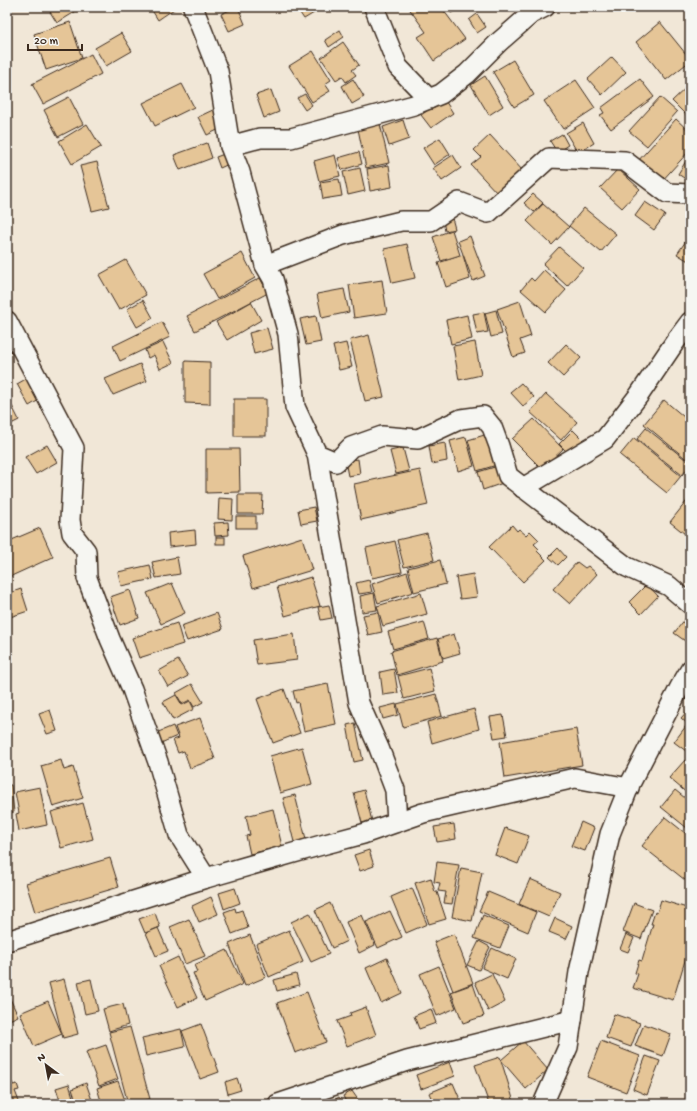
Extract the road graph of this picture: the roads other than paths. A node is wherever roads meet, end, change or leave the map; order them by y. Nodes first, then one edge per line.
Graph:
1 (193, 7) edge
2 (374, 7) edge
3 (545, 7) edge
4 (429, 99) junction
5 (230, 146) junction
6 (690, 194) edge
7 (265, 265) junction
8 (7, 321) edge
9 (690, 322) edge
10 (317, 454) junction
11 (522, 488) junction
12 (690, 604) edge
13 (690, 670) edge
14 (629, 788) junction
15 (397, 822) junction
16 (206, 878) junction
17 (7, 941) edge
18 (572, 1020) junction
19 (278, 1104) edge
20 (543, 1104) edge

1 - 5 street
2 - 4 street
3 - 4 street
4 - 5 street
5 - 7 street
6 - 7 street
7 - 10 street
8 - 16 street
9 - 11 street
10 - 11 street
10 - 15 street
11 - 12 street
13 - 14 street
14 - 15 street
14 - 18 street
15 - 16 street
16 - 17 street
18 - 19 street
18 - 20 street

